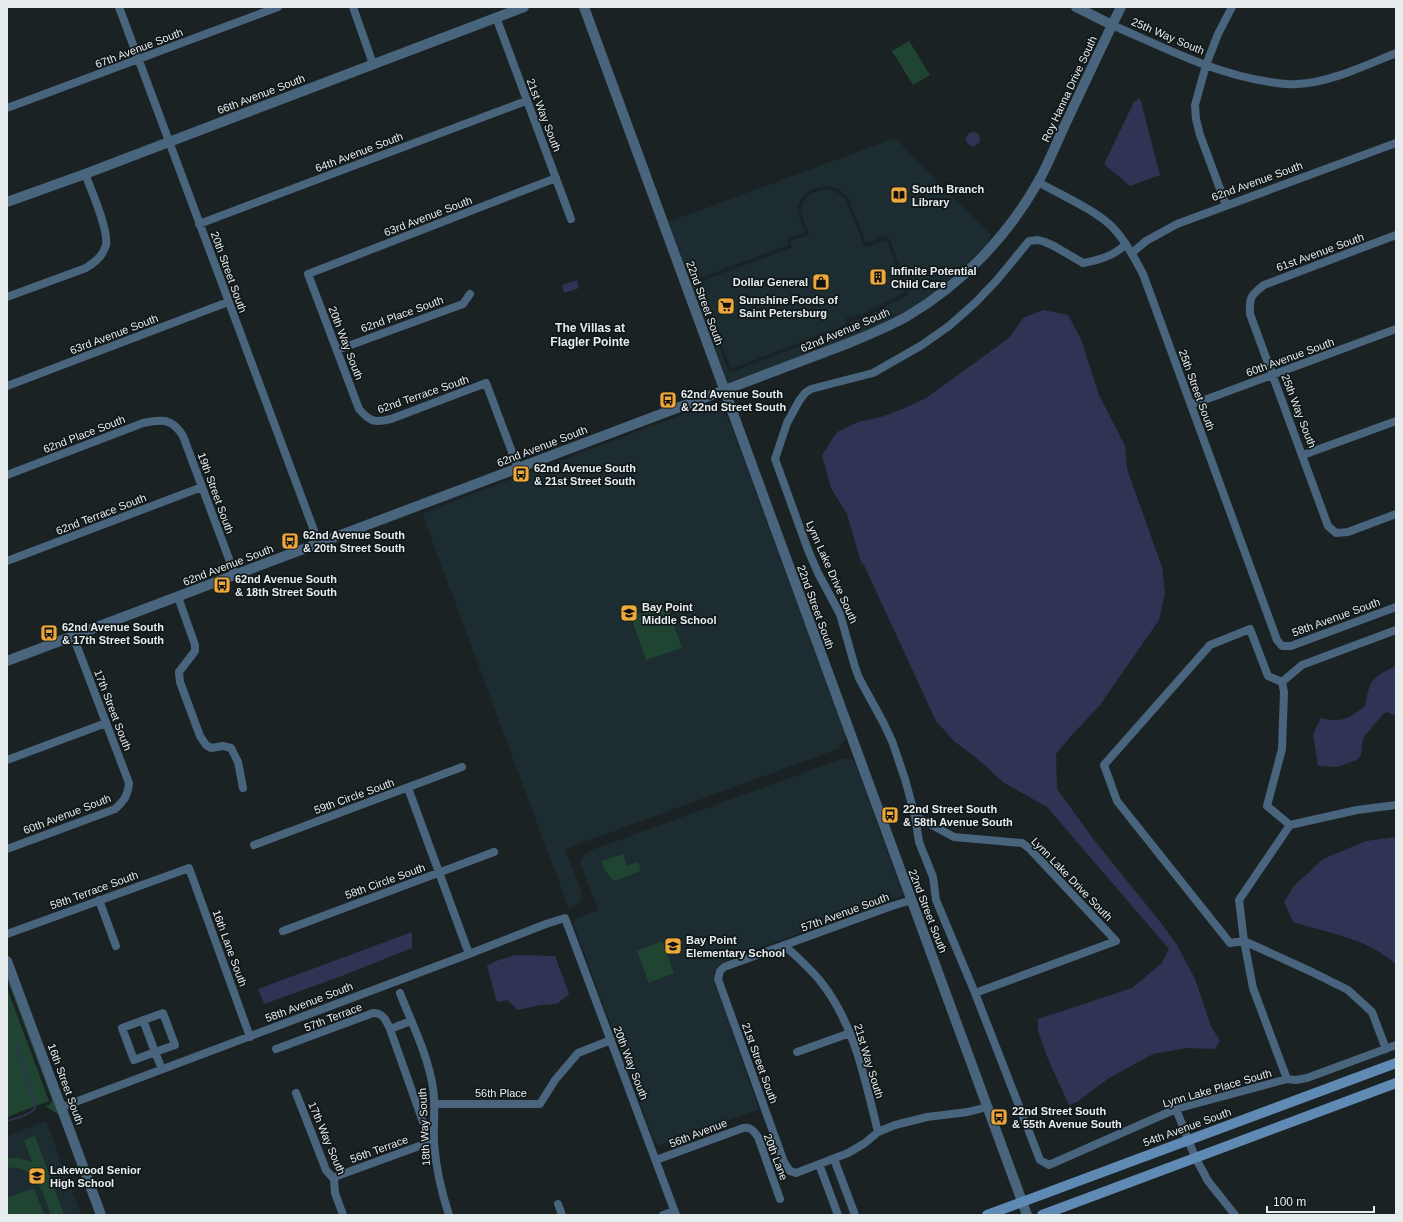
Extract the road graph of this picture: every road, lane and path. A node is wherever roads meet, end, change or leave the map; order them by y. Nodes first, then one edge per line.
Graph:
1 (119, 7) edge
2 (278, 7) edge
3 (353, 7) edge
4 (524, 7) edge
5 (584, 7) edge
6 (1076, 7) edge
7 (1121, 7) edge
8 (1232, 7) edge
9 (496, 17) junction
10 (1112, 25) junction
11 (1396, 53) edge
12 (139, 60) junction
13 (373, 64) junction
14 (1206, 65) junction
15 (526, 101) junction
16 (7, 108) edge
17 (169, 142) junction
18 (1396, 144) edge
19 (85, 174) junction
20 (556, 178) junction
21 (1038, 182) junction
22 (7, 202) edge
23 (1226, 205) junction
24 (571, 219) dead end
25 (199, 224) junction
26 (1396, 236) edge
27 (1126, 244) junction
28 (1132, 253) junction
29 (308, 274) joint
30 (1253, 293) joint
31 (470, 294) dead end
32 (7, 297) edge
33 (228, 302) junction
34 (1396, 329) edge
35 (337, 350) junction
36 (1273, 375) junction
37 (7, 386) edge
38 (724, 390) junction
39 (1191, 405) junction
40 (367, 419) joint
41 (1396, 421) edge
42 (170, 422) joint
43 (1303, 455) junction
44 (518, 468) junction
45 (7, 475) edge
46 (202, 487) junction
47 (1396, 514) edge
48 (319, 544) junction
49 (7, 561) edge
50 (235, 575) junction
51 (178, 597) junction
52 (1396, 607) edge
53 (1396, 630) edge
54 (73, 636) junction
55 (1282, 646) joint
56 (7, 661) edge
57 (1282, 682) junction
58 (106, 723) junction
59 (7, 760) edge
60 (462, 767) dead end
61 (243, 788) dead end
62 (408, 788) junction
63 (128, 792) joint
64 (1396, 805) edge
65 (915, 816) junction
66 (1290, 825) junction
67 (254, 845) dead end
68 (7, 849) edge
69 (494, 852) dead end
70 (189, 868) joint
71 (438, 873) junction
72 (99, 900) junction
73 (912, 900) junction
74 (565, 918) joint
75 (283, 931) dead end
76 (7, 934) edge
77 (1244, 941) junction
78 (784, 945) junction
79 (116, 946) dead end
80 (469, 954) junction
81 (7, 961) edge
82 (720, 971) joint
83 (400, 993) dead end
84 (975, 993) junction
85 (143, 1020) junction
86 (411, 1021) junction
87 (390, 1029) junction
88 (850, 1033) junction
89 (250, 1036) junction
90 (611, 1040) junction
91 (1396, 1045) edge
92 (276, 1049) dead end
93 (1386, 1049) junction
94 (155, 1052) junction
95 (797, 1052) dead end
96 (1396, 1063) edge
97 (162, 1070) junction
98 (1287, 1079) junction
99 (1396, 1083) edge
100 (296, 1092) dead end
101 (434, 1104) junction
102 (62, 1107) junction
103 (987, 1107) junction
104 (1176, 1109) junction
105 (423, 1122) dead end
106 (748, 1127) joint
107 (878, 1132) junction
108 (1188, 1140) junction
109 (434, 1143) junction
110 (1195, 1157) junction
111 (834, 1159) junction
112 (656, 1160) junction
113 (819, 1164) junction
114 (334, 1179) junction
115 (780, 1198) dead end
116 (1022, 1202) junction
117 (558, 1204) dead end
118 (675, 1213) edge
119 (101, 1215) edge
120 (343, 1215) edge
121 (449, 1215) edge
122 (562, 1215) edge
123 (664, 1215) edge
124 (838, 1215) edge
125 (855, 1215) edge
126 (987, 1215) edge
127 (1027, 1215) edge
128 (1042, 1215) edge
129 (1235, 1215) edge

1 - 12 street, 20th Street South
2 - 12 street, 67th Avenue South
3 - 13 street
4 - 9 street, 66th Avenue South
5 - 38 street, 22nd Street South
6 - 10 street, 25th Way South
7 - 10 street, Roy Hanna Drive South
8 - 14 street
9 - 13 street, 66th Avenue South
9 - 15 street, 21st Way South
10 - 14 street, 25th Way South
10 - 21 street, Roy Hanna Drive South
11 - 14 street
12 - 16 street, 67th Avenue South
12 - 17 street, 20th Street South
13 - 17 street, 66th Avenue South
14 - 23 street, 25th Way South
15 - 20 street, 21st Way South
15 - 25 street, 64th Avenue South
17 - 19 street, 66th Avenue South
17 - 25 street, 20th Street South
18 - 23 street, 62nd Avenue South
19 - 22 street, 66th Avenue South
19 - 32 street
20 - 24 street, 21st Way South
20 - 29 street, 63rd Avenue South
21 - 27 street, 25th Street South
21 - 38 street, 62nd Avenue South
23 - 28 street, 62nd Avenue South
25 - 33 street, 20th Street South
26 - 30 street, 61st Avenue South
27 - 28 street, 25th Street South
27 - 65 street, Lynn Lake Drive South
28 - 39 street, 25th Street South
29 - 35 street, 20th Way South
30 - 36 street, 25th Way South
31 - 35 street, 62nd Place South
33 - 37 street, 63rd Avenue South
33 - 48 street, 20th Street South
34 - 36 street, 60th Avenue South
35 - 40 street, 20th Way South
36 - 39 street, 60th Avenue South
36 - 43 street, 25th Way South
38 - 44 street, 62nd Avenue South
38 - 73 street, 22nd Street South
39 - 55 street, 25th Street South
40 - 44 street, 62nd Terrace South
41 - 43 street
42 - 45 street, 62nd Place South
42 - 46 street, 19th Street South
43 - 47 street, 25th Way South
44 - 48 street, 62nd Avenue South
46 - 49 street, 62nd Terrace South
46 - 50 street, 19th Street South
48 - 50 street, 62nd Avenue South
50 - 51 street, 62nd Avenue South
51 - 54 street, 62nd Avenue South
51 - 61 street
52 - 55 street, 58th Avenue South
53 - 57 street
54 - 56 street, 62nd Avenue South
54 - 58 street, 17th Street South
57 - 66 street
57 - 77 street
58 - 59 street
58 - 63 street, 17th Street South
60 - 62 street, 59th Circle South
62 - 67 street, 59th Circle South
62 - 71 street
63 - 68 street, 60th Avenue South
64 - 66 street
65 - 84 street
65 - 84 street, Lynn Lake Drive South
66 - 77 street
69 - 71 street, 58th Circle South
70 - 72 street, 58th Terrace South
70 - 89 street, 16th Lane South
71 - 75 street, 58th Circle South
71 - 80 street
72 - 76 street, 58th Terrace South
72 - 79 street
73 - 78 street, 57th Avenue South
73 - 103 street, 22nd Street South
74 - 80 street, 58th Avenue South
74 - 90 street, 20th Way South
77 - 93 street
77 - 98 street
78 - 82 street, 57th Avenue South
78 - 88 street, 21st Way South
80 - 89 street, 58th Avenue South
81 - 102 street, 16th Street South
82 - 113 street, 21st Street South
83 - 86 street, 18th Way South
84 - 104 street, Lynn Lake Place South
85 - 94 street
85 - 94 street
85 - 94 street
86 - 87 street
86 - 101 street, 18th Way South
87 - 92 street, 57th Terrace
87 - 105 street, 57th Terrace
88 - 95 street
88 - 107 street, 21st Way South
89 - 97 street, 58th Avenue South
90 - 101 street, 56th Place
90 - 112 street, 20th Way South
91 - 93 street, Lynn Lake Place South
93 - 98 street, Lynn Lake Place South
94 - 97 street
96 - 108 main road, 54th Avenue South
97 - 102 street, 58th Avenue South
98 - 104 street, Lynn Lake Place South
99 - 110 main road
100 - 114 street, 17th Way South
101 - 109 street, 18th Way South
102 - 119 street, 16th Street South
103 - 107 street
103 - 116 street, 22nd Street South
104 - 108 street
106 - 112 street, 56th Avenue
106 - 115 street, 20th Lane
107 - 111 street
108 - 110 street
108 - 116 main road, 54th Avenue South
109 - 114 street, 56th Terrace
109 - 121 street, 18th Way South
110 - 128 main road
110 - 129 street
111 - 113 street
111 - 125 street
112 - 118 street, 20th Way South
113 - 124 street
114 - 120 street, 17th Way South
116 - 126 main road, 54th Avenue South
116 - 127 street, 22nd Street South
117 - 122 street
118 - 123 street

